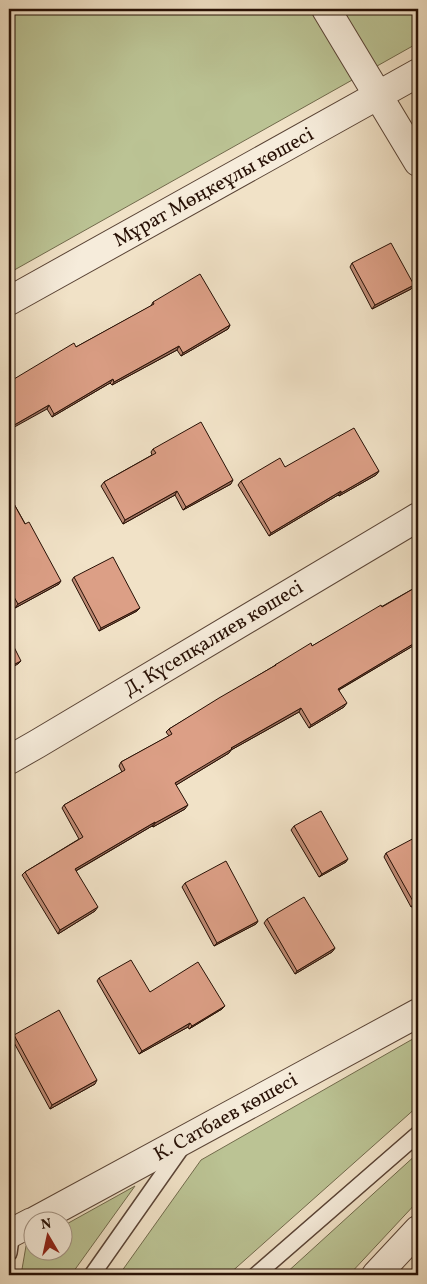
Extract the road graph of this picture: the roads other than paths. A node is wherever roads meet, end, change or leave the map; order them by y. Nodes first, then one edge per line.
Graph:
1 (326, 9) edge
2 (418, 73) edge
3 (378, 96) junction
4 (418, 162) edge
5 (9, 302) edge
6 (418, 517) edge
7 (9, 760) edge
8 (418, 1013) edge
9 (418, 1134) edge
10 (188, 1139) junction
11 (418, 1230) edge
12 (19, 1232) edge
13 (92, 1275) edge
14 (256, 1275) edge
15 (376, 1275) edge

1 - 3 street
2 - 3 street, Мұрат Мөңкеұлы көшесі
3 - 4 street
3 - 5 street, Мұрат Мөңкеұлы көшесі
6 - 7 street, Д. Күсепқалиев көшесі
8 - 10 street, К. Сатбаев көшесі
9 - 14 lane
10 - 12 street, К. Сатбаев көшесі
10 - 13 lane
11 - 15 street

